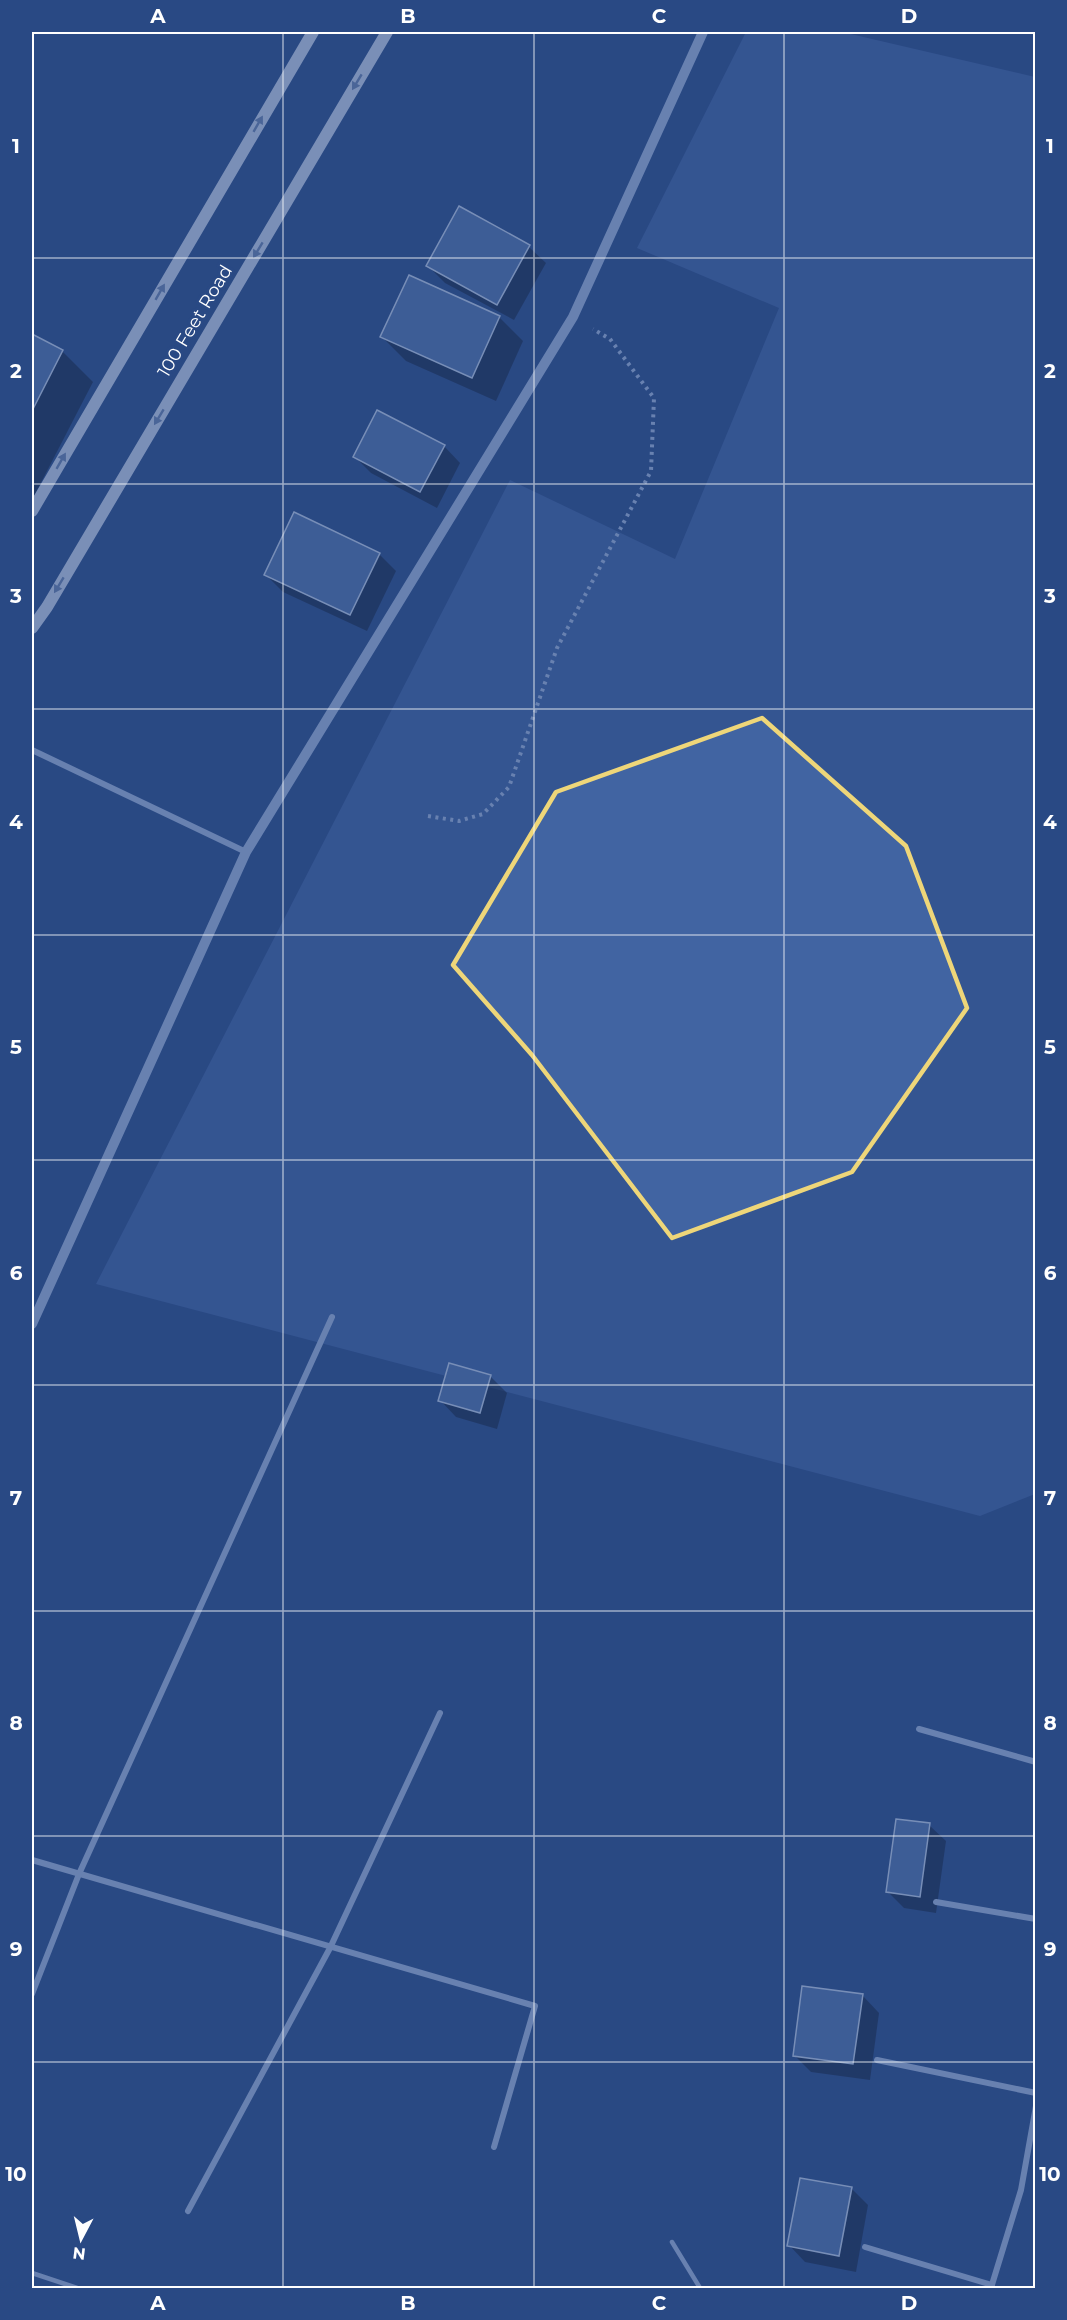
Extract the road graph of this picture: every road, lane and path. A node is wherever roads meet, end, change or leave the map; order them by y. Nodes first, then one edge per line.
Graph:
1 (313, 32) edge
2 (387, 32) edge
3 (703, 32) edge
4 (573, 317) junction
5 (32, 511) edge
6 (32, 628) edge
7 (32, 750) edge
8 (428, 816) dead end
9 (246, 852) junction
10 (332, 1317) dead end
11 (32, 1324) edge
12 (440, 1713) dead end
13 (919, 1729) dead end
14 (1035, 1762) edge
15 (32, 1860) edge
16 (79, 1874) junction
17 (936, 1902) dead end
18 (1035, 1919) edge
19 (330, 1948) junction
20 (32, 1994) edge
21 (877, 2060) dead end
22 (1035, 2093) edge
23 (1035, 2106) edge
24 (494, 2147) dead end
25 (188, 2211) dead end
26 (672, 2242) dead end
27 (865, 2247) dead end
28 (32, 2273) edge
29 (992, 2287) edge
30 (77, 2289) edge
31 (700, 2289) edge

5 -> 1 main road
2 -> 6 main road, 100 Feet Road
3 - 4 street
4 - 8 path
4 - 9 street
7 - 9 street
9 - 11 street
10 - 16 street
12 - 19 street
13 - 14 street
15 - 16 street
16 - 19 street
16 - 20 street
17 - 18 street
19 - 24 street
19 - 25 street
21 - 22 street
23 - 29 street
26 - 31 lane
27 - 29 street
28 - 30 lane

